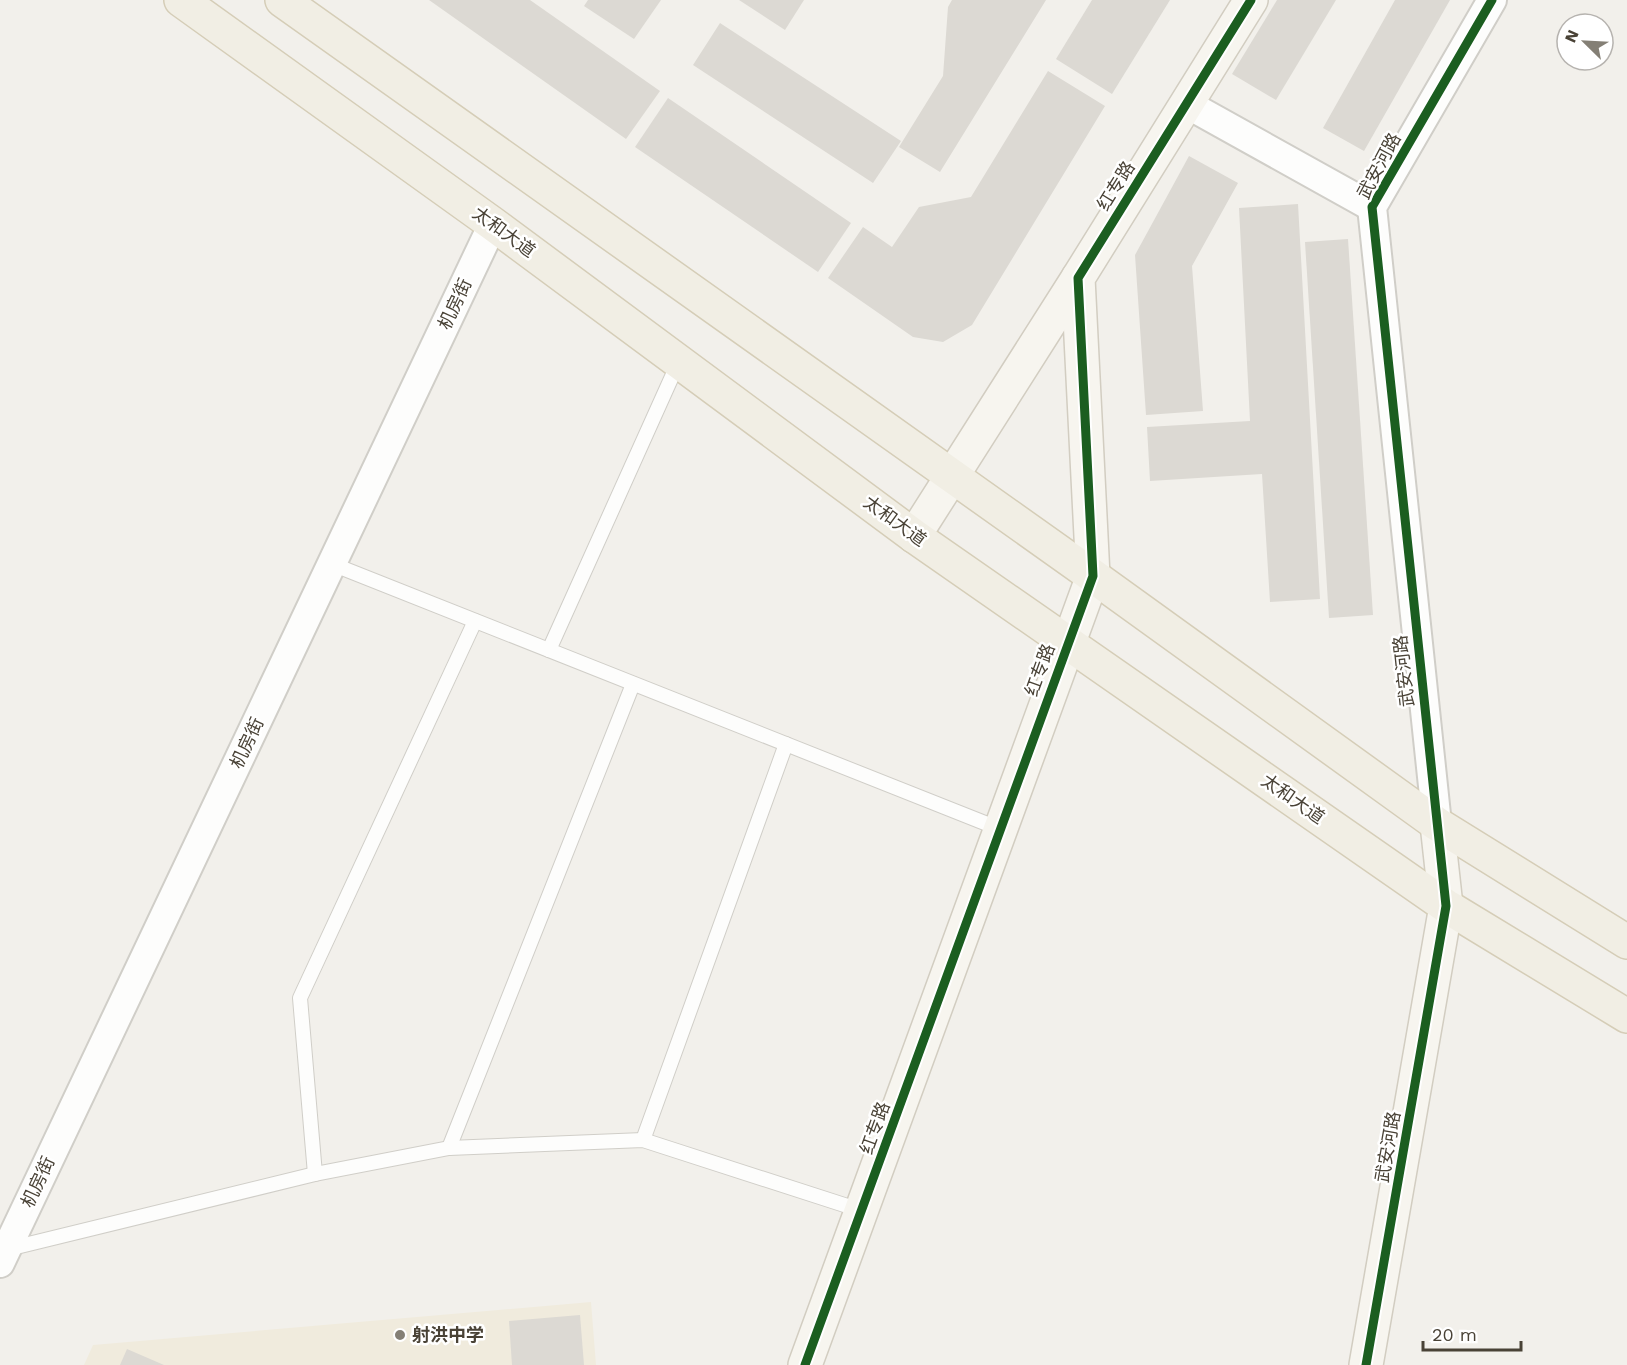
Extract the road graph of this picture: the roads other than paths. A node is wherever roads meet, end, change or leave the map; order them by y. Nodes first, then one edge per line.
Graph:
1 (181, 0) edge
2 (282, 0) edge
3 (1251, 0) edge
4 (1492, 0) edge
5 (1188, 104) junction
6 (1372, 207) junction
7 (493, 224) junction
8 (1078, 278) junction
9 (679, 361) junction
10 (951, 477) junction
11 (914, 536) junction
12 (332, 564) junction
13 (1093, 576) junction
14 (475, 621) junction
15 (1068, 643) junction
16 (549, 650) junction
17 (633, 684) junction
18 (786, 744) junction
19 (1437, 824) junction
20 (1000, 829) junction
21 (1446, 906) junction
22 (1627, 942) edge
23 (1627, 1016) edge
24 (643, 1140) junction
25 (449, 1148) junction
26 (315, 1174) junction
27 (863, 1211) junction
28 (3, 1256) edge
29 (806, 1365) edge
30 (1366, 1365) edge

1 - 7 main road, 太和大道
2 - 10 main road
3 - 5 street, 红专路
4 - 6 street, 武安河路
5 - 6 street
5 - 8 street, 红专路
6 - 19 street, 武安河路
7 - 9 main road, 太和大道
7 - 12 street, 机房街
8 - 10 street
8 - 13 street, 红专路
9 - 11 main road, 太和大道
9 - 16 lane
10 - 11 street
10 - 13 main road
11 - 15 main road, 太和大道
12 - 14 lane
12 - 28 street, 机房街
13 - 15 street, 红专路
13 - 19 main road
14 - 16 lane
14 - 26 lane
15 - 20 street, 红专路
15 - 21 main road, 太和大道
16 - 17 lane
17 - 18 lane
17 - 25 lane
18 - 20 lane
18 - 24 lane
19 - 21 street, 武安河路
19 - 22 main road
20 - 27 street, 红专路
21 - 23 main road, 太和大道
21 - 30 street, 武安河路
24 - 25 lane
24 - 27 lane
25 - 26 lane
26 - 28 lane
27 - 29 street, 红专路

